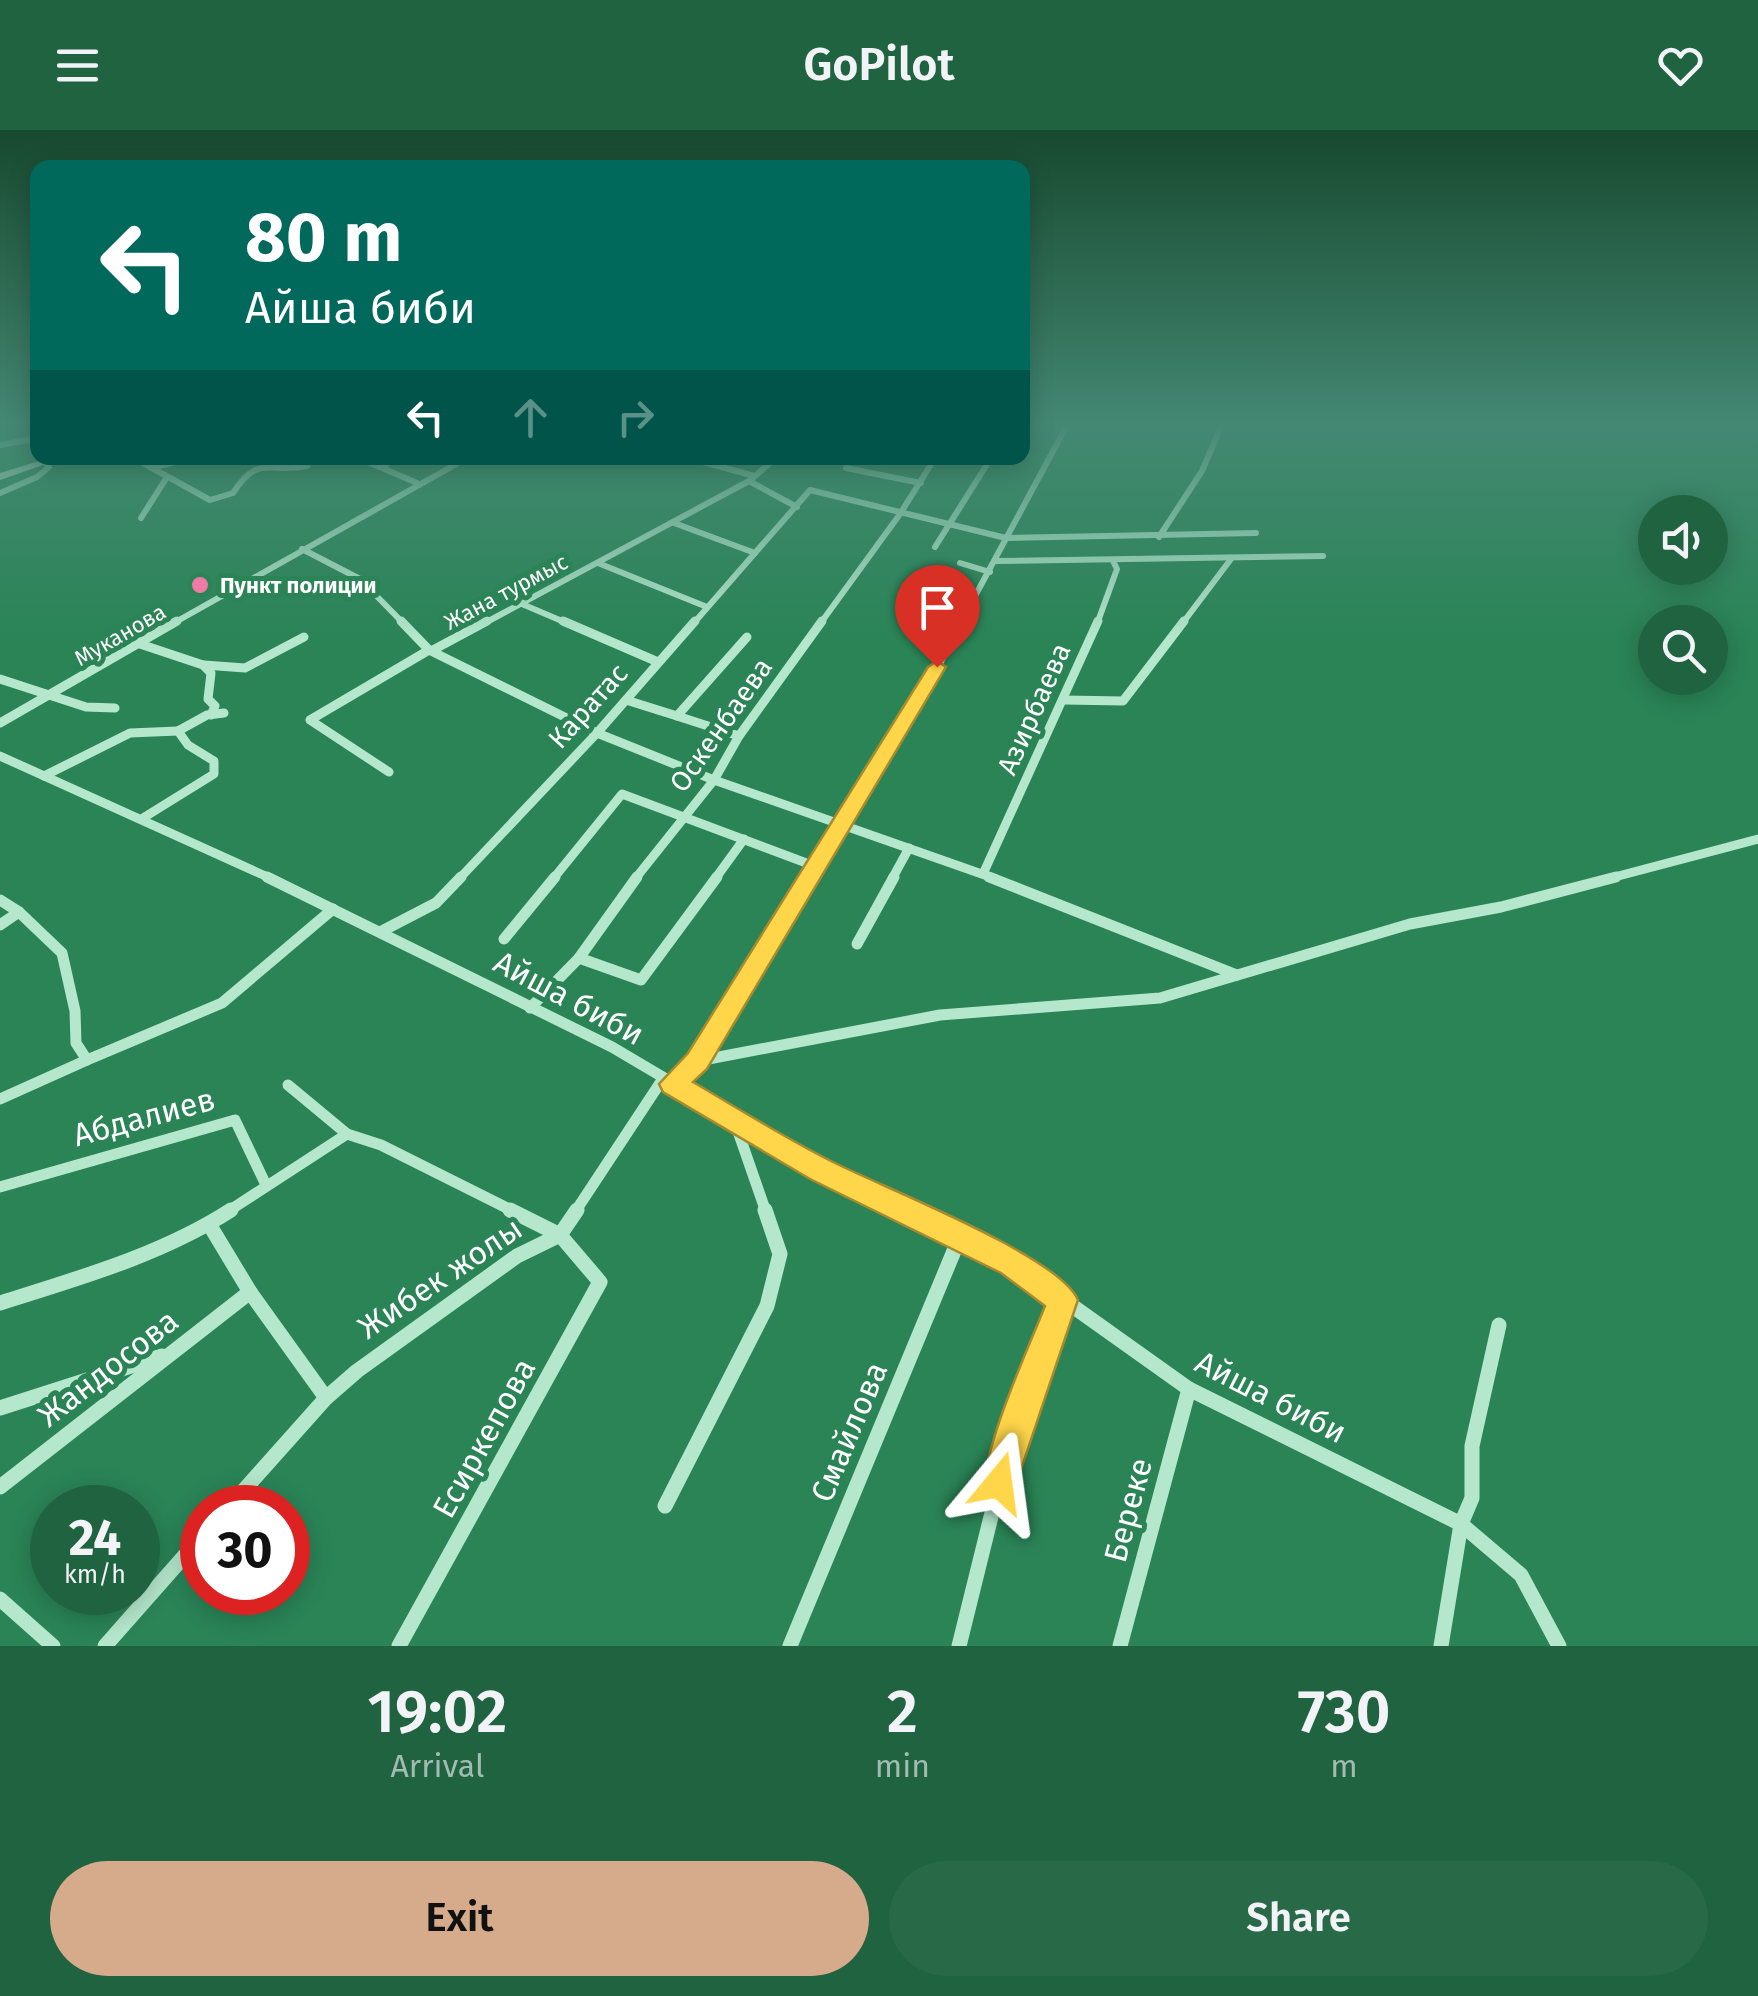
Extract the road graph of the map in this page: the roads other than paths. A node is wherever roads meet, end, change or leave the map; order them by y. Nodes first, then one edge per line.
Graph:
1 (154, 498) edge
2 (389, 498) edge
3 (717, 498) edge
4 (783, 498) edge
5 (805, 498) edge
6 (844, 498) edge
7 (910, 498) edge
8 (968, 498) edge
9 (1028, 498) edge
10 (1184, 498) edge
11 (798, 507) junction
12 (900, 514) junction
13 (141, 518) dead end
14 (674, 523) junction
15 (951, 526) junction
16 (1256, 533) dead end
17 (1160, 536) junction
18 (1006, 538) junction
19 (934, 547) dead end
20 (302, 549) junction
21 (755, 552) junction
22 (1324, 556) dead end
23 (1231, 559) junction
24 (996, 561) junction
25 (1113, 561) junction
26 (960, 563) dead end
27 (598, 564) junction
28 (990, 572) junction
29 (522, 604) junction
30 (708, 607) junction
31 (304, 637) dead end
32 (747, 637) dead end
33 (140, 644) junction
34 (431, 650) junction
35 (658, 662) junction
36 (203, 665) junction
37 (0, 680) edge
38 (50, 695) junction
39 (626, 700) junction
40 (1064, 700) junction
41 (115, 708) dead end
42 (224, 712) dead end
43 (211, 715) junction
44 (677, 716) junction
45 (0, 723) edge
46 (178, 730) junction
47 (597, 733) junction
48 (739, 736) junction
49 (0, 756) edge
50 (389, 772) dead end
51 (44, 776) junction
52 (714, 780) junction
53 (686, 815) junction
54 (143, 818) junction
55 (841, 825) junction
56 (744, 839) junction
57 (1758, 839) edge
58 (908, 848) junction
59 (816, 867) junction
60 (984, 874) junction
61 (0, 900) edge
62 (333, 909) junction
63 (19, 912) junction
64 (0, 925) edge
65 (382, 931) junction
66 (504, 940) dead end
67 (857, 944) dead end
68 (579, 958) junction
69 (1237, 975) junction
70 (530, 1008) junction
71 (88, 1060) junction
72 (698, 1061) junction
73 (667, 1082) junction
74 (288, 1085) dead end
75 (0, 1098) edge
76 (733, 1120) junction
77 (347, 1134) junction
78 (266, 1185) junction
79 (0, 1187) edge
80 (209, 1224) junction
81 (560, 1235) junction
82 (959, 1239) junction
83 (250, 1292) junction
84 (1062, 1300) junction
85 (0, 1302) edge
86 (1499, 1325) dead end
87 (172, 1353) junction
88 (1190, 1389) junction
89 (326, 1398) junction
90 (0, 1408) edge
91 (248, 1485) edge
92 (0, 1487) edge
93 (665, 1506) dead end
94 (1461, 1524) junction
95 (180, 1561) edge
96 (0, 1600) edge
97 (53, 1646) edge
98 (104, 1646) edge
99 (399, 1646) edge
100 (790, 1646) edge
101 (960, 1646) edge
102 (1120, 1646) edge
103 (1441, 1646) edge
104 (1559, 1646) edge

1 - 13 street
2 - 20 street, Муканова
3 - 14 street, Жана турмыс
4 - 11 street
5 - 11 street, Каратас
6 - 12 street, Каратас
7 - 12 street, Оскенбаева
8 - 15 street
9 - 18 street
10 - 17 street
11 - 21 street, Каратас
12 - 15 street
12 - 48 street, Оскенбаева
14 - 21 street
14 - 27 street, Жана турмыс
15 - 18 street
15 - 19 street
16 - 17 street
17 - 18 street
18 - 24 street
20 - 33 street, Муканова
20 - 34 street
21 - 30 street, Каратас
22 - 23 street
23 - 25 street
23 - 40 street
24 - 25 street
24 - 28 street
25 - 40 street, Азирбаева
26 - 28 street
27 - 29 street, Жана турмыс
27 - 30 street
28 - 55 street
29 - 34 street, Жана турмыс
29 - 35 street
30 - 35 street, Каратас
31 - 36 street
32 - 44 street
33 - 36 street
33 - 38 street, Муканова
34 - 47 street
34 - 50 street, Жана турмыс
35 - 39 street, Каратас
36 - 43 street
37 - 38 street
38 - 41 street
38 - 45 street, Муканова
39 - 44 street
39 - 47 street, Каратас
40 - 60 street, Азирбаева
42 - 43 street
43 - 46 street
44 - 48 street
46 - 51 street
46 - 54 street
47 - 52 street
47 - 65 street, Каратас
48 - 52 street, Оскенбаева
49 - 51 street, Айша биби
51 - 54 street, Айша биби
52 - 53 street, Оскенбаева
52 - 55 street
53 - 56 street
53 - 66 street
53 - 68 street, Оскенбаева
54 - 62 street, Айша биби
55 - 58 street
55 - 59 street
56 - 59 street
56 - 68 street
57 - 69 street
58 - 60 street
58 - 67 street
59 - 72 street
60 - 69 street
61 - 63 street
62 - 65 street, Айша биби
62 - 71 street
63 - 64 street
63 - 71 street
65 - 70 street, Айша биби
68 - 70 street, Оскенбаева
69 - 72 street
70 - 73 street, Айша биби
71 - 75 street
72 - 73 street
73 - 76 street, Айша биби
73 - 81 street, Жибек жолы
74 - 77 street
76 - 82 street, Айша биби
76 - 93 street
77 - 78 street
77 - 81 street
78 - 79 street, Абдалиев
78 - 80 street
80 - 83 street
80 - 85 street
81 - 89 street, Жибек жолы
81 - 99 street, Есиркепова
82 - 84 street, Айша биби
82 - 100 street, Смайлова
83 - 87 street, Жандосова
83 - 89 street
84 - 88 street, Айша биби
84 - 101 street
86 - 94 street
87 - 90 street
87 - 92 street, Жандосова
88 - 94 street, Айша биби
88 - 102 street, Береке
89 - 91 street, Жибек жолы
94 - 103 street
94 - 104 street, Айша биби
95 - 98 street
96 - 97 street

